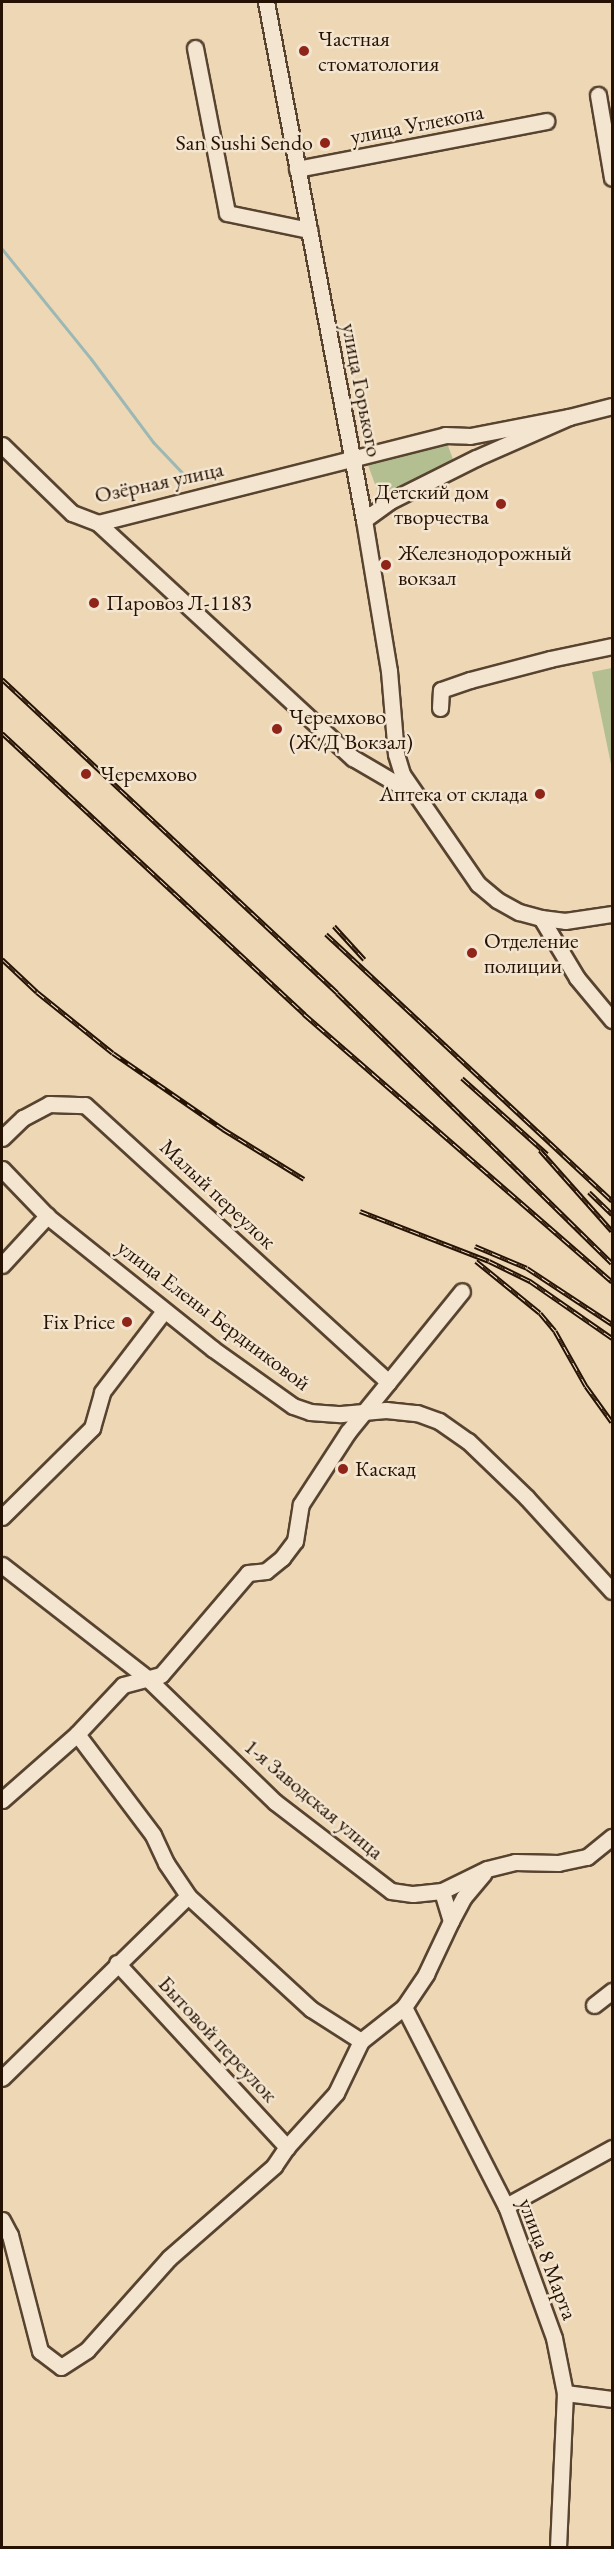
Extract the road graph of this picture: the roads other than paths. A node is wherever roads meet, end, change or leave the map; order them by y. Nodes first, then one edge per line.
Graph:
1 (266, 2) edge
2 (195, 48) dead end
3 (598, 95) dead end
4 (546, 121) dead end
5 (297, 169) junction
6 (612, 178) edge
7 (309, 230) junction
8 (612, 406) edge
9 (569, 417) junction
10 (2, 445) edge
11 (352, 460) junction
12 (364, 520) junction
13 (98, 523) junction
14 (612, 646) edge
15 (440, 708) dead end
16 (415, 795) junction
17 (612, 914) edge
18 (541, 918) junction
19 (612, 1020) edge
20 (2, 1138) edge
21 (2, 1169) edge
22 (46, 1216) junction
23 (2, 1265) edge
24 (462, 1291) dead end
25 (164, 1311) junction
26 (388, 1382) junction
27 (364, 1412) junction
28 (2, 1517) edge
29 (2, 1565) edge
30 (612, 1591) edge
31 (147, 1678) junction
32 (77, 1734) junction
33 (2, 1800) edge
34 (612, 1837) edge
35 (487, 1869) junction
36 (442, 1891) junction
37 (188, 1896) junction
38 (451, 1921) junction
39 (117, 1963) junction
40 (612, 1991) edge
41 (594, 2005) dead end
42 (404, 2007) junction
43 (361, 2041) junction
44 (2, 2078) edge
45 (287, 2147) junction
46 (612, 2148) edge
47 (506, 2206) junction
48 (2, 2220) edge
49 (565, 2393) junction
50 (612, 2399) edge
51 (558, 2547) edge

1 - 5 street, улица Горького
2 - 7 street
3 - 6 street
4 - 5 street, улица Углекопа
5 - 7 street, улица Горького
7 - 11 street, улица Горького
8 - 9 street
9 - 11 street, Озёрная улица
9 - 12 street
10 - 13 street, Озёрная улица
11 - 12 street, улица Горького
11 - 13 street, Озёрная улица
12 - 16 street, улица Горького
13 - 16 street
14 - 15 street
16 - 18 street, улица Горького
17 - 18 street, улица Горького
18 - 19 street
20 - 26 street, Малый переулок
21 - 22 street, улица Елены Бердниковой
22 - 23 street
22 - 25 street, улица Елены Бердниковой
24 - 26 street
25 - 27 street, улица Елены Бердниковой
25 - 28 street
26 - 27 street
27 - 30 street, улица Елены Бердниковой
27 - 31 street
29 - 31 street, 1-я Заводская улица
31 - 32 street
31 - 36 street, 1-я Заводская улица
32 - 33 street
32 - 37 street
34 - 35 street, 1-я Заводская улица
35 - 36 street, 1-я Заводская улица
35 - 38 street
36 - 38 street
37 - 39 street
37 - 43 street
38 - 42 street
39 - 44 street
39 - 45 street, Бытовой переулок
40 - 41 street
42 - 43 street
42 - 47 street, улица 8 Марта
43 - 45 street
45 - 48 street
46 - 47 street
47 - 49 street, улица 8 Марта
49 - 50 street
49 - 51 street, улица 8 Марта

